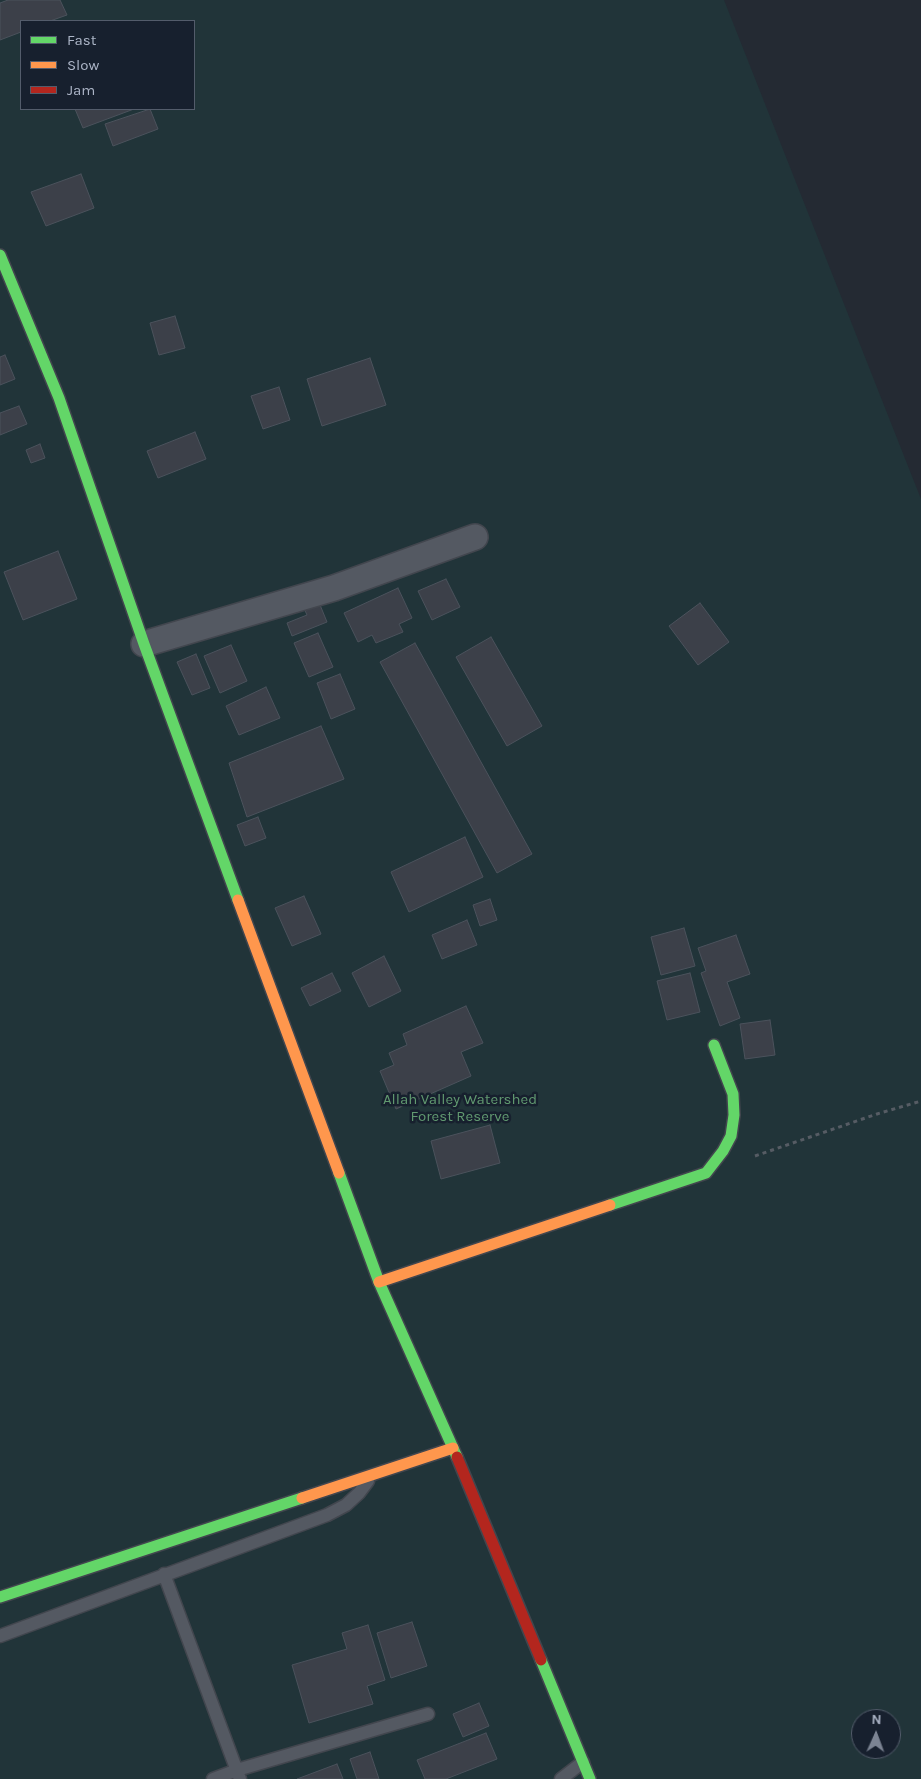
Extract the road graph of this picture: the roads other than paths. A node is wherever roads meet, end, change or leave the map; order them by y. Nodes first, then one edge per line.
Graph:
1 (0, 255) edge
2 (474, 537) dead end
3 (144, 644) junction
4 (714, 1045) dead end
5 (378, 1282) junction
6 (453, 1448) junction
7 (373, 1475) junction
8 (164, 1574) junction
9 (0, 1597) edge
10 (0, 1636) edge
11 (428, 1714) dead end
12 (583, 1762) junction
13 (238, 1775) edge
14 (213, 1779) edge
15 (561, 1779) edge
16 (590, 1779) edge

1 - 3 street
2 - 3 street
3 - 5 street
4 - 5 street
5 - 6 street
6 - 7 street
6 - 12 street
7 - 8 lane
7 - 9 street
8 - 10 lane
8 - 13 lane
11 - 13 lane
12 - 15 lane
12 - 16 street
13 - 14 lane

